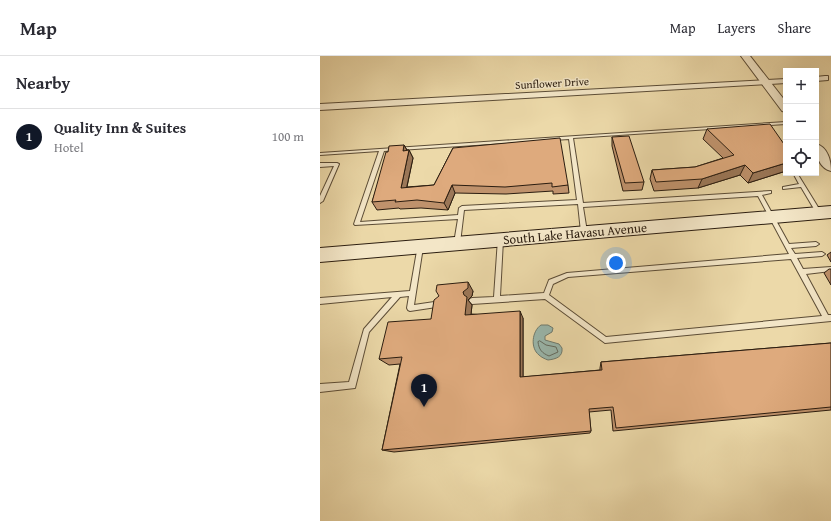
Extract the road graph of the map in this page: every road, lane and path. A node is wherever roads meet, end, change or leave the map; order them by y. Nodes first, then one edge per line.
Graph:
1 (745, 56) edge
2 (825, 78) dead end
3 (819, 79) edge
4 (783, 81) edge
5 (765, 82) junction
6 (783, 105) edge
7 (320, 107) edge
8 (783, 123) edge
9 (764, 125) junction
10 (768, 130) edge
11 (571, 137) junction
12 (382, 150) junction
13 (819, 152) edge
14 (320, 154) edge
15 (320, 165) edge
16 (831, 167) edge
17 (797, 176) edge
18 (802, 185) junction
19 (785, 188) dead end
20 (769, 192) dead end
21 (759, 194) junction
22 (320, 201) edge
23 (580, 203) junction
24 (827, 213) edge
25 (461, 217) junction
26 (773, 217) junction
27 (584, 232) junction
28 (500, 240) junction
29 (456, 243) junction
30 (816, 244) dead end
31 (787, 246) junction
32 (420, 247) junction
33 (822, 254) dead end
34 (320, 255) edge
35 (792, 256) junction
36 (831, 269) edge
37 (801, 272) junction
38 (413, 293) junction
39 (398, 295) junction
40 (546, 296) junction
41 (497, 300) junction
42 (320, 301) edge
43 (472, 301) dead end
44 (441, 304) edge
45 (829, 318) edge
46 (320, 388) edge

1 - 5 street
2 - 3 street
4 - 5 street, Sunflower Drive
5 - 6 street
5 - 7 street, Sunflower Drive
8 - 9 lane
9 - 10 lane
9 - 11 lane
11 - 12 lane
11 - 23 lane
12 - 14 lane
12 - 25 lane
13 - 16 street
15 - 22 lane
17 - 18 lane
18 - 19 lane
18 - 24 lane
20 - 21 lane
21 - 23 lane
21 - 26 lane
23 - 25 lane
23 - 27 lane
24 - 26 main road, South Lake Havasu Avenue
25 - 29 lane
26 - 27 main road, South Lake Havasu Avenue
26 - 31 lane
27 - 28 main road, South Lake Havasu Avenue
28 - 29 main road, South Lake Havasu Avenue
28 - 41 lane
29 - 32 main road, South Lake Havasu Avenue
30 - 31 lane
31 - 35 lane
32 - 34 main road, South Lake Havasu Avenue
32 - 38 lane
33 - 35 lane
35 - 37 lane
35 - 40 lane
36 - 37 lane
37 - 45 lane
38 - 39 lane
38 - 44 lane
39 - 42 lane
39 - 46 lane
40 - 41 lane
40 - 45 lane
41 - 43 lane

